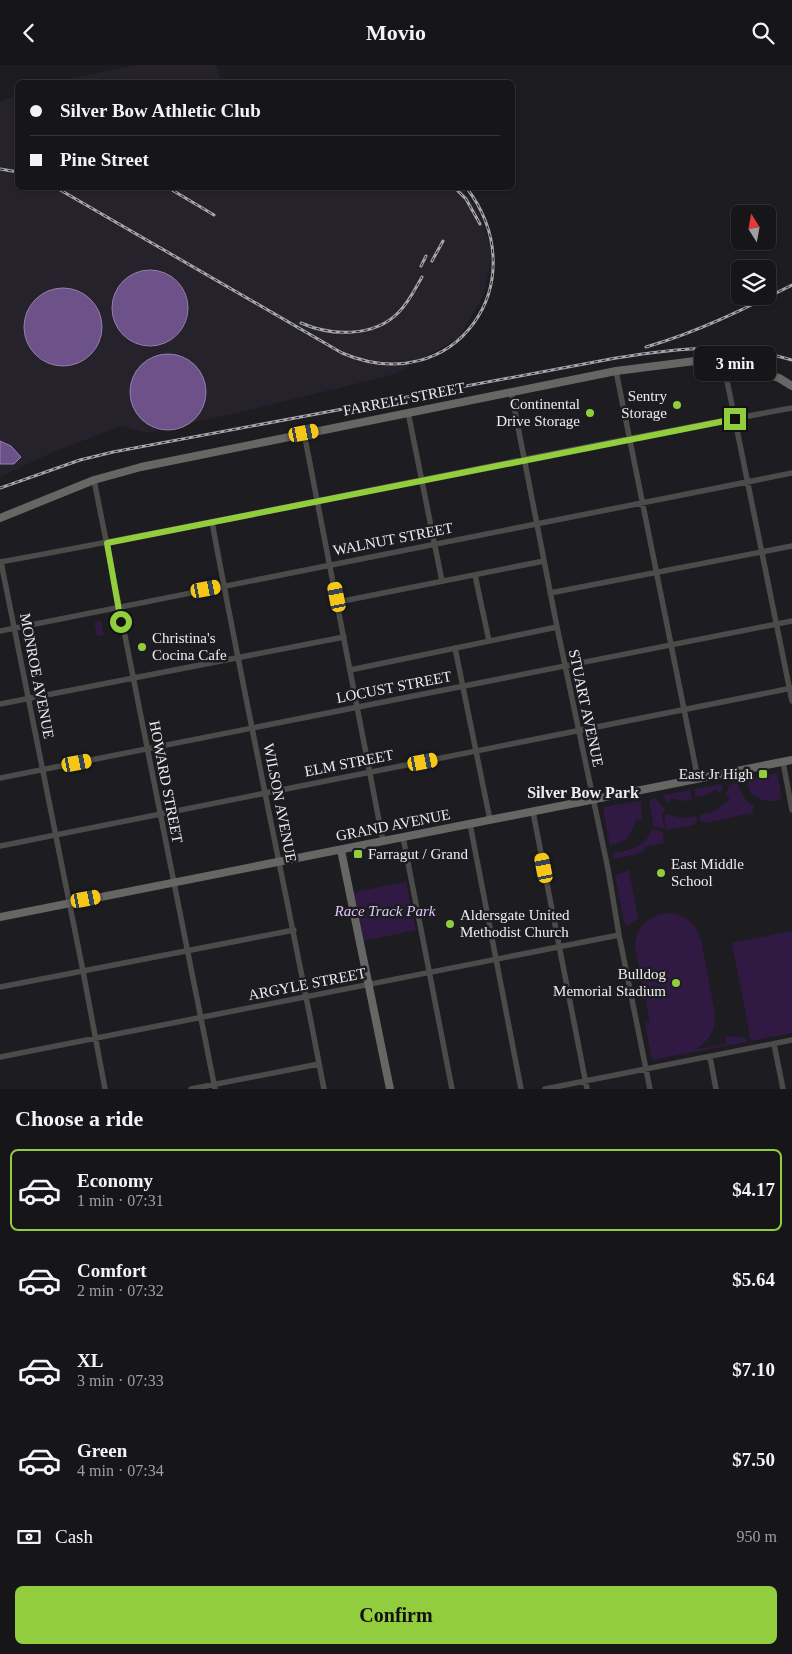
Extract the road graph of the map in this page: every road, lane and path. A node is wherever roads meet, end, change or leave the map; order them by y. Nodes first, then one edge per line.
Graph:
1 (723, 361) junction
2 (616, 371) junction
3 (792, 386) edge
4 (511, 391) junction
5 (792, 408) edge
6 (408, 413) junction
7 (735, 419) junction
8 (304, 433) junction
9 (630, 439) junction
10 (524, 459) junction
11 (792, 473) edge
12 (94, 480) junction
13 (421, 480) junction
14 (748, 482) junction
15 (317, 501) junction
16 (642, 503) junction
17 (0, 517) edge
18 (212, 522) junction
19 (537, 524) junction
20 (107, 543) junction
21 (434, 544) junction
22 (792, 546) edge
23 (762, 552) junction
24 (544, 561) junction
25 (1, 562) edge
26 (330, 564) junction
27 (656, 573) junction
28 (475, 575) junction
29 (442, 581) junction
30 (224, 586) junction
31 (550, 593) junction
32 (338, 603) junction
33 (118, 606) junction
34 (792, 621) edge
35 (776, 624) junction
36 (557, 627) junction
37 (15, 628) junction
38 (0, 631) edge
39 (344, 637) junction
40 (490, 641) junction
41 (671, 645) junction
42 (455, 648) junction
43 (237, 657) junction
44 (565, 666) junction
45 (350, 670) junction
46 (132, 678) junction
47 (463, 686) junction
48 (791, 689) edge
49 (28, 698) junction
50 (792, 701) edge
51 (0, 704) edge
52 (357, 708) junction
53 (684, 710) junction
54 (252, 728) junction
55 (578, 731) junction
56 (146, 749) junction
57 (476, 751) junction
58 (792, 760) edge
59 (783, 762) junction
60 (42, 770) junction
61 (370, 772) junction
62 (0, 778) edge
63 (698, 779) junction
64 (265, 793) junction
65 (594, 800) junction
66 (792, 809) edge
67 (533, 812) junction
68 (159, 814) junction
69 (490, 820) junction
70 (470, 824) junction
71 (56, 835) junction
72 (403, 837) junction
73 (383, 841) junction
74 (0, 846) edge
75 (341, 849) junction
76 (278, 862) junction
77 (173, 882) junction
78 (69, 903) junction
79 (0, 917) edge
80 (294, 931) junction
81 (619, 935) junction
82 (559, 947) junction
83 (187, 951) junction
84 (496, 959) junction
85 (83, 971) junction
86 (430, 972) junction
87 (369, 985) junction
88 (0, 987) edge
89 (306, 997) junction
90 (200, 1017) junction
91 (96, 1038) junction
92 (792, 1040) edge
93 (774, 1044) junction
94 (0, 1057) edge
95 (710, 1057) junction
96 (320, 1064) junction
97 (646, 1069) junction
98 (585, 1081) junction
99 (215, 1087) edge
100 (105, 1089) edge
101 (192, 1089) edge
102 (324, 1089) edge
103 (390, 1089) edge
104 (452, 1089) edge
105 (521, 1089) edge
106 (545, 1089) edge
107 (587, 1089) edge
108 (650, 1089) edge
109 (716, 1089) edge
110 (782, 1089) edge

1 - 2 main road, FARRELL STREET
1 - 3 main road, FARRELL STREET
1 - 7 street
2 - 4 main road, FARRELL STREET
2 - 9 street
4 - 6 main road, FARRELL STREET
4 - 10 street, STUART AVENUE
5 - 7 street
6 - 8 main road, FARRELL STREET
6 - 13 street
7 - 9 street
7 - 14 street
8 - 12 main road, FARRELL STREET
8 - 15 street
9 - 10 street
9 - 16 street
10 - 13 street
10 - 19 street, STUART AVENUE
11 - 14 street, WALNUT STREET
12 - 17 main road, FARRELL STREET
12 - 20 street, HOWARD STREET
13 - 15 street
13 - 21 street
14 - 16 street, WALNUT STREET
14 - 23 street
15 - 18 street
15 - 26 street
16 - 19 street, WALNUT STREET
16 - 27 street
18 - 20 street
18 - 30 street, WILSON AVENUE
19 - 21 street, WALNUT STREET
19 - 24 street, STUART AVENUE
20 - 25 street
20 - 33 street, HOWARD STREET
21 - 26 street, WALNUT STREET
21 - 29 street
22 - 23 street
23 - 27 street
23 - 35 street
24 - 28 street
24 - 31 street, STUART AVENUE
25 - 37 street, MONROE AVENUE
26 - 30 street, WALNUT STREET
26 - 32 street
27 - 31 street
27 - 41 street
28 - 29 street
28 - 40 street
29 - 32 street
30 - 33 street, WALNUT STREET
30 - 43 street, WILSON AVENUE
31 - 36 street, STUART AVENUE
32 - 39 street
33 - 37 street, WALNUT STREET
33 - 46 street, HOWARD STREET
34 - 35 street, LOCUST STREET
35 - 41 street, LOCUST STREET
35 - 48 street
36 - 40 street
36 - 44 street, STUART AVENUE
37 - 38 street, WALNUT STREET
37 - 49 street, MONROE AVENUE
39 - 43 street
39 - 45 street
40 - 42 street
41 - 44 street, LOCUST STREET
41 - 53 street
42 - 45 street
42 - 47 street
43 - 46 street
43 - 54 street, WILSON AVENUE
44 - 47 street, LOCUST STREET
44 - 55 street, STUART AVENUE
45 - 52 street
46 - 49 street
46 - 56 street, HOWARD STREET
47 - 52 street, LOCUST STREET
47 - 57 street
48 - 50 street
48 - 53 street, ELM STREET
49 - 51 street
49 - 60 street, MONROE AVENUE
52 - 54 street, LOCUST STREET
52 - 61 street
53 - 55 street, ELM STREET
53 - 63 street
54 - 56 street, LOCUST STREET
54 - 64 street, WILSON AVENUE
55 - 57 street, ELM STREET
55 - 65 street, STUART AVENUE
56 - 60 street, LOCUST STREET
56 - 68 street, HOWARD STREET
57 - 61 street, ELM STREET
57 - 69 street
58 - 59 main road, GRAND AVENUE
59 - 63 main road, GRAND AVENUE
59 - 66 street
60 - 62 street, LOCUST STREET
60 - 71 street, MONROE AVENUE
61 - 64 street, ELM STREET
61 - 73 street
63 - 65 main road, GRAND AVENUE
64 - 68 street, ELM STREET
64 - 76 street, WILSON AVENUE
65 - 67 main road, GRAND AVENUE
65 - 81 street, STUART AVENUE
67 - 69 main road, GRAND AVENUE
67 - 82 street
68 - 71 street, ELM STREET
68 - 77 street, HOWARD STREET
69 - 70 main road, GRAND AVENUE
70 - 72 main road, GRAND AVENUE
70 - 84 street
71 - 74 street, ELM STREET
71 - 78 street, MONROE AVENUE
72 - 73 main road, GRAND AVENUE
72 - 86 street
73 - 75 main road, GRAND AVENUE
75 - 76 main road, GRAND AVENUE
75 - 87 main road
76 - 77 main road, GRAND AVENUE
76 - 80 street, WILSON AVENUE
77 - 78 main road, GRAND AVENUE
77 - 83 street, HOWARD STREET
78 - 79 main road, GRAND AVENUE
78 - 85 street, MONROE AVENUE
80 - 83 street
80 - 89 street, WILSON AVENUE
81 - 82 street, ARGYLE STREET
81 - 97 street, STUART AVENUE
82 - 84 street, ARGYLE STREET
82 - 98 street
83 - 85 street
83 - 90 street, HOWARD STREET
84 - 86 street, ARGYLE STREET
84 - 105 street
85 - 88 street
85 - 91 street, MONROE AVENUE
86 - 87 street, ARGYLE STREET
86 - 104 street
87 - 89 street, ARGYLE STREET
87 - 103 main road
89 - 90 street, ARGYLE STREET
89 - 96 street, WILSON AVENUE
90 - 91 street, ARGYLE STREET
90 - 99 street, HOWARD STREET
91 - 94 street, ARGYLE STREET
91 - 100 street, MONROE AVENUE
92 - 93 street
93 - 95 street
93 - 110 street
95 - 97 street
95 - 109 street
96 - 99 street
96 - 102 street, WILSON AVENUE
97 - 98 street
97 - 108 street, STUART AVENUE
98 - 106 street
98 - 107 street
99 - 101 street

